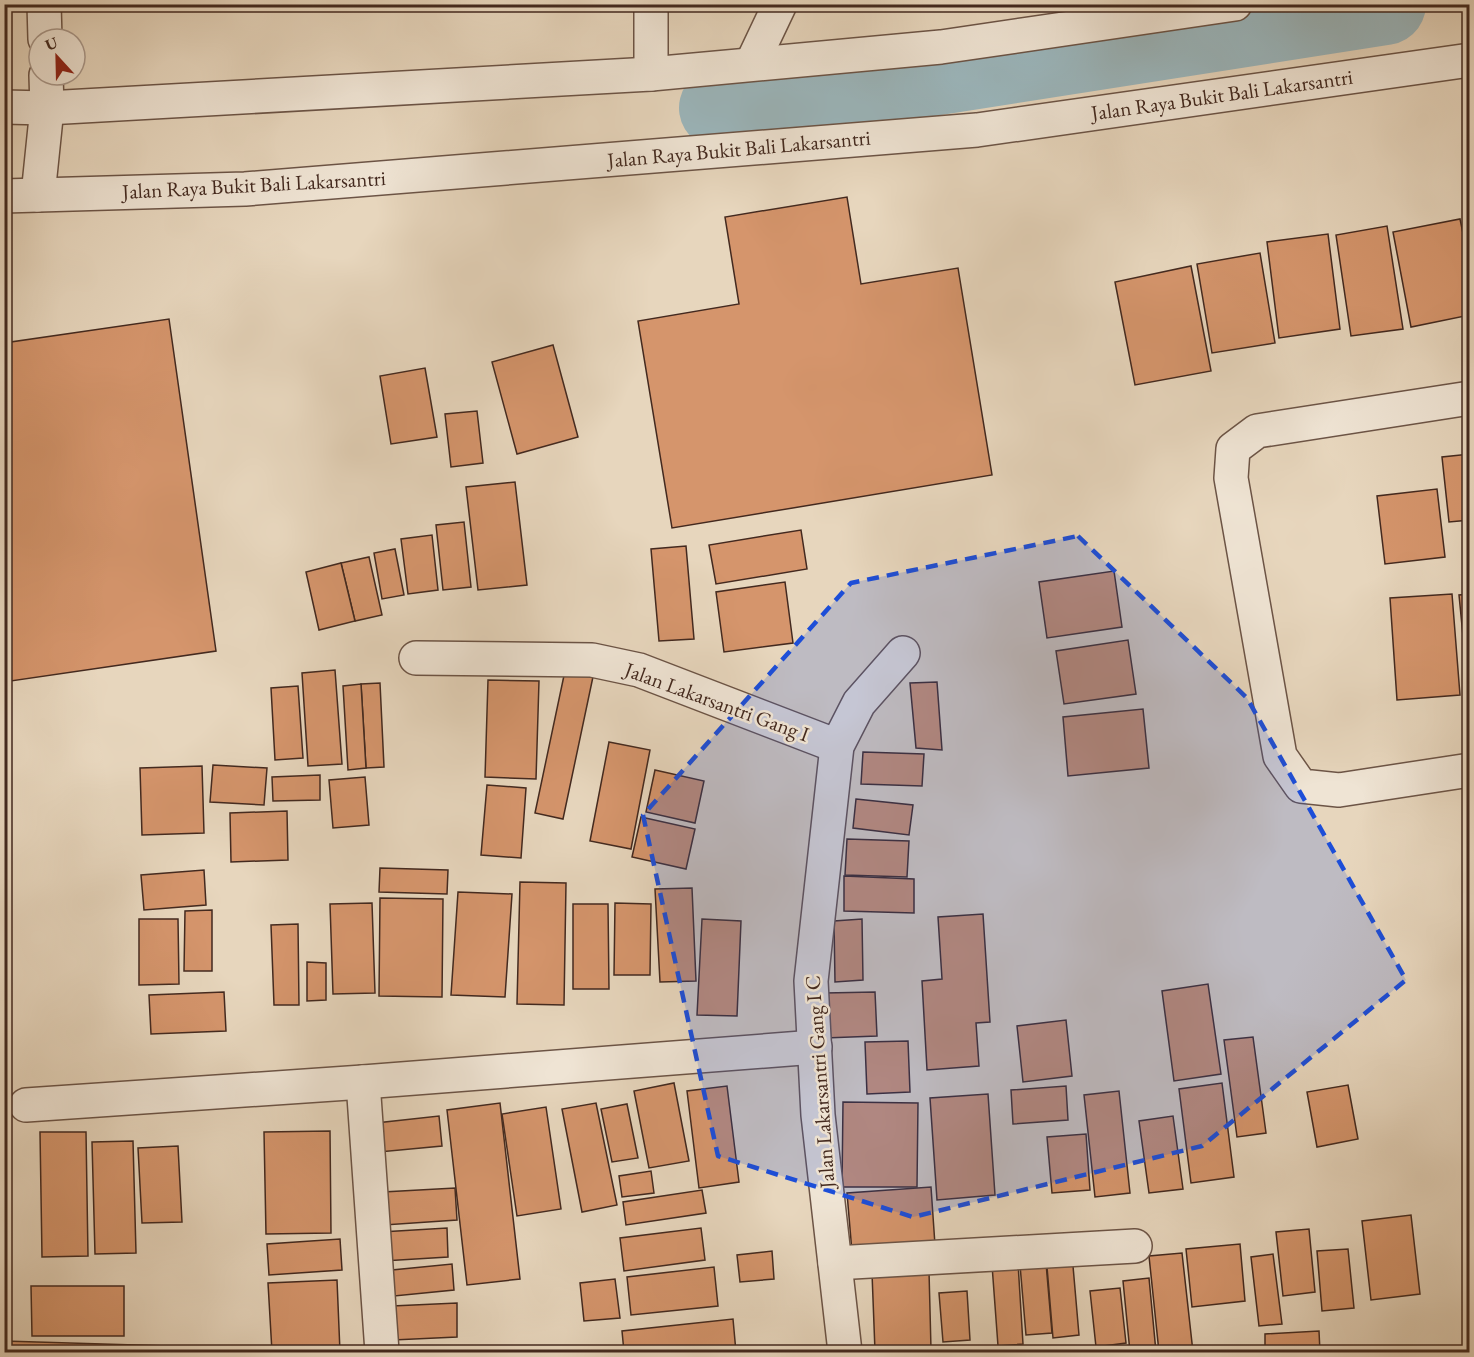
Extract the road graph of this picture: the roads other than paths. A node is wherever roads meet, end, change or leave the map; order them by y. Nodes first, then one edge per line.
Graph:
1 (44, 4) edge
2 (651, 4) edge
3 (780, 4) edge
4 (1235, 4) edge
5 (45, 27) edge
6 (1470, 60) edge
7 (752, 63) junction
8 (651, 74) junction
9 (46, 87) edge
10 (4, 107) edge
11 (47, 108) junction
12 (38, 195) junction
13 (4, 196) edge
14 (1470, 398) edge
15 (903, 653) dead end
16 (416, 658) dead end
17 (837, 746) junction
18 (1470, 770) edge
19 (814, 1047) junction
20 (363, 1082) junction
21 (26, 1105) dead end
22 (1134, 1246) dead end
23 (835, 1263) junction
24 (382, 1353) edge
25 (845, 1353) edge

1 - 5 street
2 - 8 street
3 - 7 street
4 - 7 street
6 - 12 street, Jalan Raya Bukit Bali Lakarsantri
7 - 8 street
8 - 11 street
9 - 11 street
10 - 11 street
11 - 12 street
12 - 13 street, Jalan Raya Bukit Bali Lakarsantri
14 - 18 street
15 - 17 street, Jalan Lakarsantri Gang I C
16 - 17 street, Jalan Lakarsantri Gang I
17 - 19 street, Jalan Lakarsantri Gang I C
19 - 20 street
19 - 23 street, Jalan Lakarsantri Gang I C
20 - 21 street
20 - 24 street
22 - 23 street
23 - 25 street, Jalan Lakarsantri Gang I C

